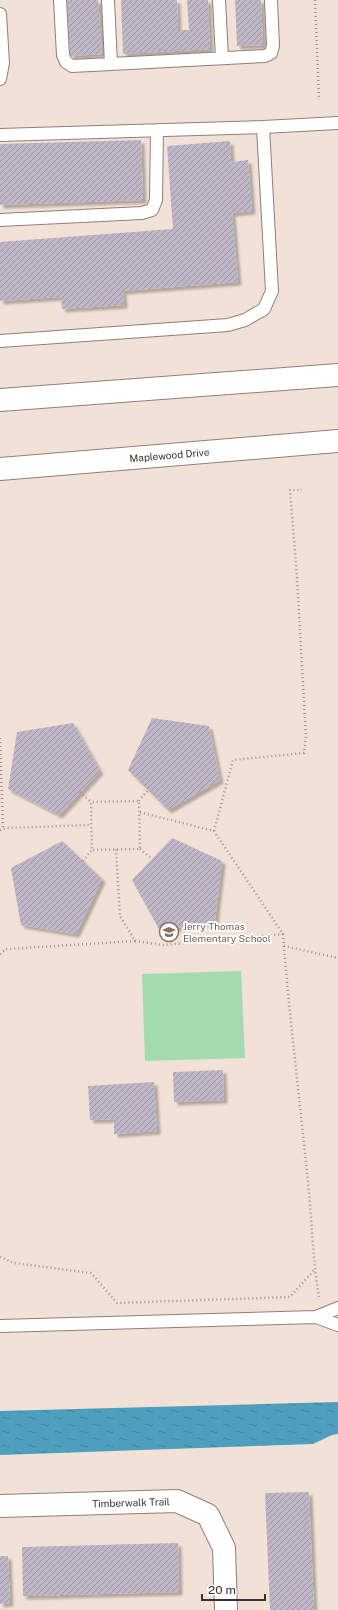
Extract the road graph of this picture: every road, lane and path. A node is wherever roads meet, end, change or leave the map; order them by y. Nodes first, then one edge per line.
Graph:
1 (60, 0) edge
2 (108, 0) edge
3 (219, 0) edge
4 (271, 0) edge
5 (315, 0) edge
6 (0, 14) edge
7 (222, 58) junction
8 (111, 64) junction
9 (0, 79) edge
10 (319, 100) dead end
11 (338, 123) edge
12 (263, 127) junction
13 (157, 130) junction
14 (0, 135) edge
15 (0, 220) edge
16 (0, 341) edge
17 (338, 375) edge
18 (0, 400) edge
19 (338, 441) edge
20 (0, 469) edge
21 (302, 490) dead end
22 (0, 738) edge
23 (148, 790) dead end
24 (80, 792) dead end
25 (139, 801) junction
26 (91, 802) junction
27 (139, 812) junction
28 (91, 825) junction
29 (1, 830) edge
30 (214, 831) junction
31 (140, 848) junction
32 (116, 849) junction
33 (92, 850) junction
34 (152, 859) dead end
35 (83, 861) dead end
36 (283, 934) junction
37 (135, 941) junction
38 (284, 946) junction
39 (0, 954) edge
40 (338, 958) edge
41 (0, 1257) edge
42 (316, 1269) junction
43 (320, 1300) dead end
44 (338, 1308) edge
45 (316, 1317) junction
46 (338, 1325) edge
47 (0, 1326) edge
48 (0, 1506) edge
49 (226, 1610) edge

1 - 8 lane
2 - 8 lane
3 - 7 lane
4 - 7 lane
5 - 10 path
6 - 9 lane
7 - 8 lane
11 - 12 lane
12 - 13 lane
12 - 16 lane
13 - 14 lane
13 - 15 lane
17 - 18 street
19 - 20 street, Maplewood Drive
21 - 30 path
22 - 29 path
23 - 25 path
24 - 26 path
25 - 26 path
25 - 27 path
26 - 28 path
27 - 30 path
27 - 31 path
28 - 29 path
28 - 33 path
30 - 36 path
31 - 32 path
31 - 34 path
32 - 33 path
32 - 37 path
33 - 35 path
36 - 37 path
36 - 38 path
37 - 39 path
38 - 40 path
38 - 42 path
41 - 42 path
42 - 43 path
44 - 45 lane
45 - 46 lane
45 - 47 lane
48 - 49 street, Timberwalk Trail

